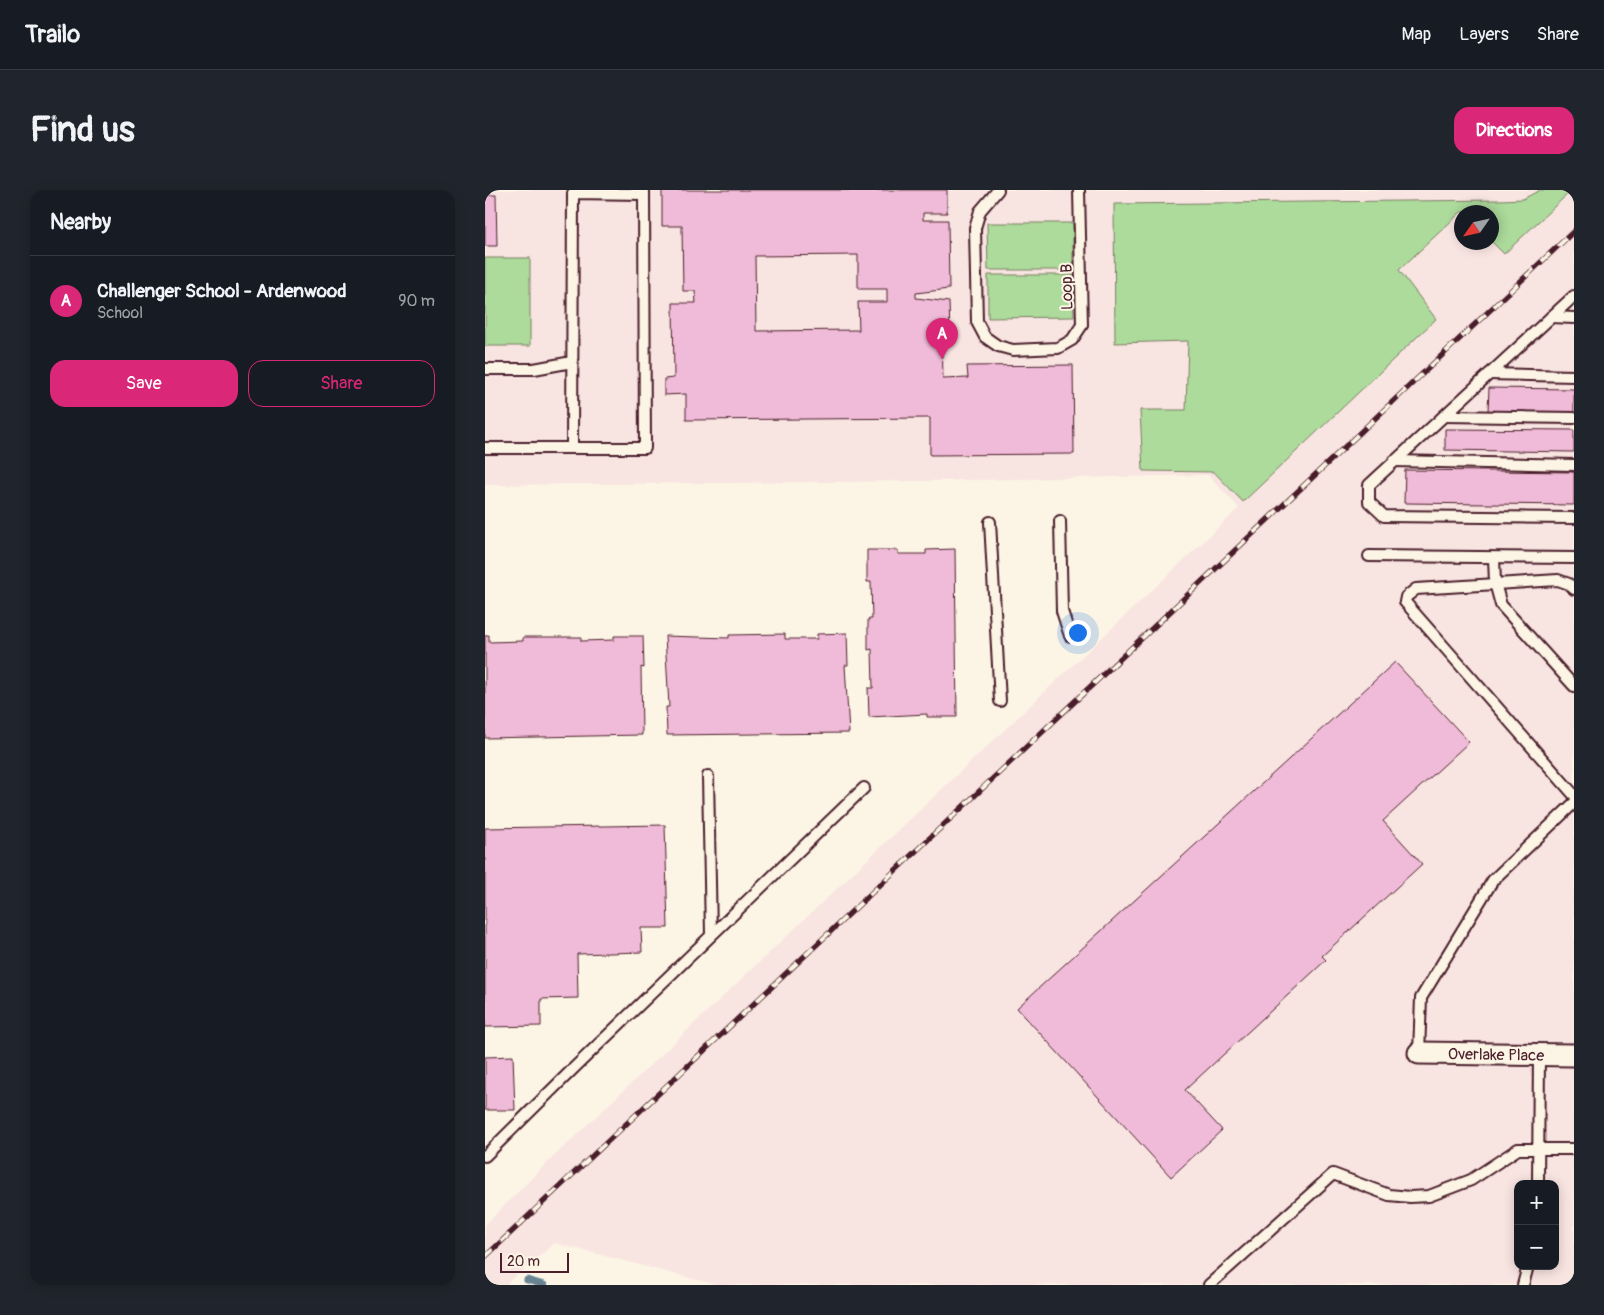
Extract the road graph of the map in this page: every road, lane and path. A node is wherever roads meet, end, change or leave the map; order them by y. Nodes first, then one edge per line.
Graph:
1 (998, 190) edge
2 (1079, 190) edge
3 (643, 192) edge
4 (1574, 296) edge
5 (1551, 317) junction
6 (1574, 318) edge
7 (573, 362) junction
8 (485, 369) edge
9 (1489, 374) junction
10 (1574, 376) edge
11 (1444, 416) junction
12 (1574, 418) edge
13 (485, 448) edge
14 (572, 448) junction
15 (1394, 462) junction
16 (1574, 465) edge
17 (1574, 518) edge
18 (1060, 520) dead end
19 (990, 522) dead end
20 (1369, 556) dead end
21 (1493, 558) junction
22 (1574, 558) edge
23 (1495, 583) junction
24 (1574, 589) edge
25 (1070, 636) dead end
26 (1574, 686) edge
27 (1000, 701) dead end
28 (708, 776) dead end
29 (864, 788) dead end
30 (1574, 795) edge
31 (1574, 803) edge
32 (711, 935) junction
33 (1419, 1053) joint
34 (1539, 1055) junction
35 (1574, 1055) edge
36 (1539, 1148) junction
37 (1574, 1149) edge
38 (485, 1156) edge
39 (1538, 1180) edge
40 (1527, 1270) edge
41 (1209, 1285) edge
42 (1523, 1285) edge

1 - 2 lane, Loop B
3 - 7 lane
3 - 14 lane
4 - 5 lane
5 - 6 lane
5 - 9 lane
7 - 8 lane
7 - 14 lane
9 - 10 lane
9 - 11 lane
11 - 12 lane
11 - 15 lane
13 - 14 lane
15 - 16 lane
15 - 17 lane
18 - 25 lane
19 - 27 lane
20 - 21 lane
21 - 22 lane
21 - 23 lane
23 - 24 lane
23 - 26 lane
23 - 30 lane
28 - 32 lane
29 - 32 lane
31 - 33 lane
32 - 38 lane
33 - 34 street, Overlake Place
34 - 35 street, Overlake Place
34 - 36 lane
36 - 37 lane
36 - 39 lane
36 - 41 lane
40 - 42 lane

